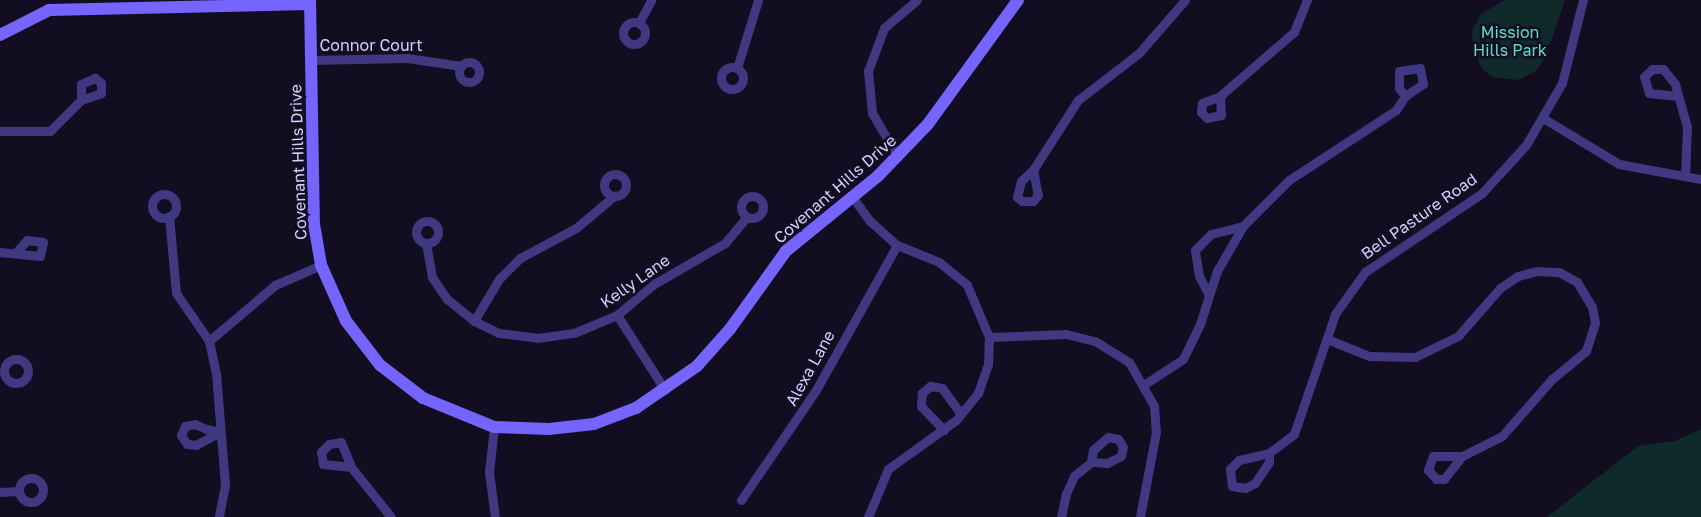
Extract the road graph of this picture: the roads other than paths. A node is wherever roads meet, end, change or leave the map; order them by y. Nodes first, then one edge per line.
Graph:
1 (651, 0) edge
2 (758, 0) edge
3 (917, 0) edge
4 (1018, 0) edge
5 (1185, 0) edge
6 (1307, 0) edge
7 (1582, 0) edge
8 (310, 2) edge
9 (639, 23) dead end
10 (0, 35) edge
11 (311, 60) junction
12 (461, 66) dead end
13 (737, 68) dead end
14 (1220, 96) dead end
15 (1405, 96) dead end
16 (1678, 96) dead end
17 (81, 100) dead end
18 (1543, 118) junction
19 (0, 131) edge
20 (898, 157) junction
21 (1033, 170) dead end
22 (1684, 176) junction
23 (1701, 179) edge
24 (614, 196) dead end
25 (853, 198) junction
26 (169, 216) dead end
27 (747, 217) dead end
28 (1243, 226) junction
29 (426, 243) dead end
30 (897, 245) junction
31 (17, 251) dead end
32 (0, 252) edge
33 (321, 265) junction
34 (1209, 295) junction
35 (617, 315) junction
36 (474, 320) junction
37 (989, 337) junction
38 (1327, 340) junction
39 (209, 341) junction
40 (1145, 384) junction
41 (665, 390) junction
42 (961, 414) junction
43 (494, 427) junction
44 (944, 430) junction
45 (1268, 452) junction
46 (1462, 456) dead end
47 (1091, 462) dead end
48 (351, 467) dead end
49 (19, 491) dead end
50 (0, 492) edge
51 (741, 500) dead end
52 (492, 516) edge
53 (219, 517) edge
54 (391, 517) edge
55 (868, 517) edge
56 (1061, 517) edge
57 (1140, 517) edge

1 - 9 street
2 - 13 street
3 - 20 street
4 - 20 street, Covenant Hills Drive
5 - 21 street
6 - 14 street
7 - 18 street, Bell Pasture Road
8 - 10 street
8 - 11 street, Covenant Hills Drive
11 - 12 street, Connor Court
11 - 33 street, Covenant Hills Drive
15 - 28 street
16 - 22 street
17 - 19 street
18 - 22 street
18 - 38 street, Bell Pasture Road
20 - 25 street, Covenant Hills Drive
22 - 23 street
24 - 36 street
25 - 30 street
25 - 41 street, Covenant Hills Drive
26 - 39 street
27 - 35 street, Kelly Lane
28 - 34 street
28 - 34 street
29 - 36 street, Kelly Lane
30 - 37 street
30 - 51 street, Alexa Lane
31 - 32 street
33 - 39 street
33 - 43 street, Covenant Hills Drive
34 - 40 street
35 - 36 street, Kelly Lane
35 - 41 street
37 - 40 street
37 - 42 street
38 - 45 street, Bell Pasture Road
38 - 46 street
39 - 53 street
40 - 57 street
41 - 43 street, Covenant Hills Drive
42 - 44 street
42 - 44 street
43 - 52 street
44 - 55 street
45 - 45 street, Bell Pasture Road
47 - 56 street
48 - 54 street
49 - 50 street

